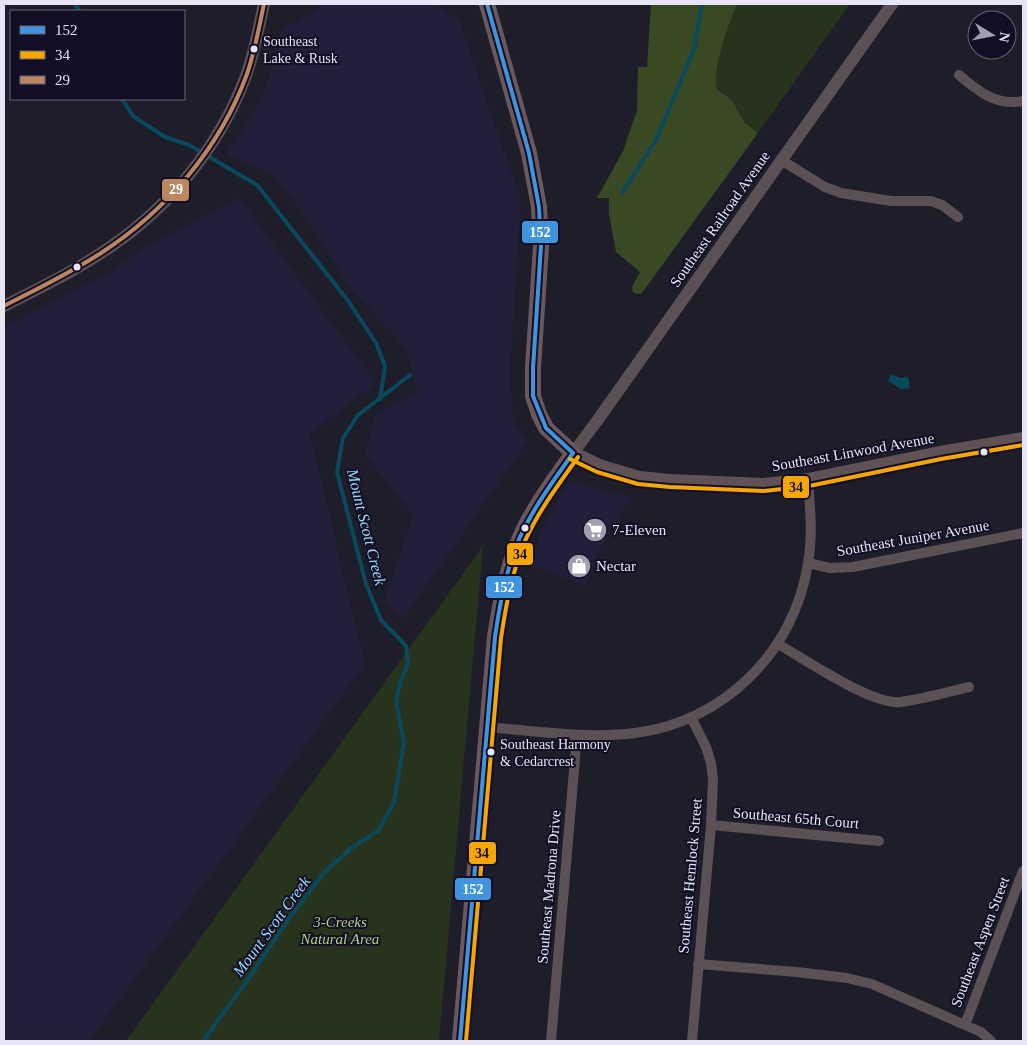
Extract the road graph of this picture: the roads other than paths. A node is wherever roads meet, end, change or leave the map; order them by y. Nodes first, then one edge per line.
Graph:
1 (264, 4) edge
2 (487, 4) edge
3 (892, 4) edge
4 (960, 75) dead end
5 (1023, 101) edge
6 (781, 160) junction
7 (958, 217) dead end
8 (4, 306) edge
9 (1023, 440) edge
10 (573, 453) junction
11 (808, 480) junction
12 (1023, 533) edge
13 (808, 564) junction
14 (778, 644) junction
15 (969, 687) dead end
16 (691, 717) junction
17 (487, 727) junction
18 (577, 735) junction
19 (711, 825) junction
20 (879, 840) dead end
21 (1023, 871) edge
22 (698, 964) junction
23 (965, 1025) junction
24 (460, 1041) edge
25 (551, 1041) edge
26 (692, 1041) edge
27 (991, 1041) edge

1 - 8 street
2 - 10 main road
3 - 6 street, Southeast Railroad Avenue
4 - 5 street
6 - 7 street
6 - 10 street, Southeast Railroad Avenue
9 - 11 main road, Southeast Linwood Avenue
10 - 11 main road, Southeast Linwood Avenue
10 - 17 main road
11 - 13 street
12 - 13 street, Southeast Juniper Avenue
13 - 14 street
14 - 15 street
14 - 16 street
16 - 18 street
16 - 19 street, Southeast Hemlock Street
17 - 18 street
17 - 24 main road
18 - 25 street, Southeast Madrona Drive
19 - 20 street, Southeast 65th Court
19 - 22 street, Southeast Hemlock Street
21 - 23 street, Southeast Aspen Street
22 - 23 street
22 - 26 street, Southeast Hemlock Street
23 - 27 street

